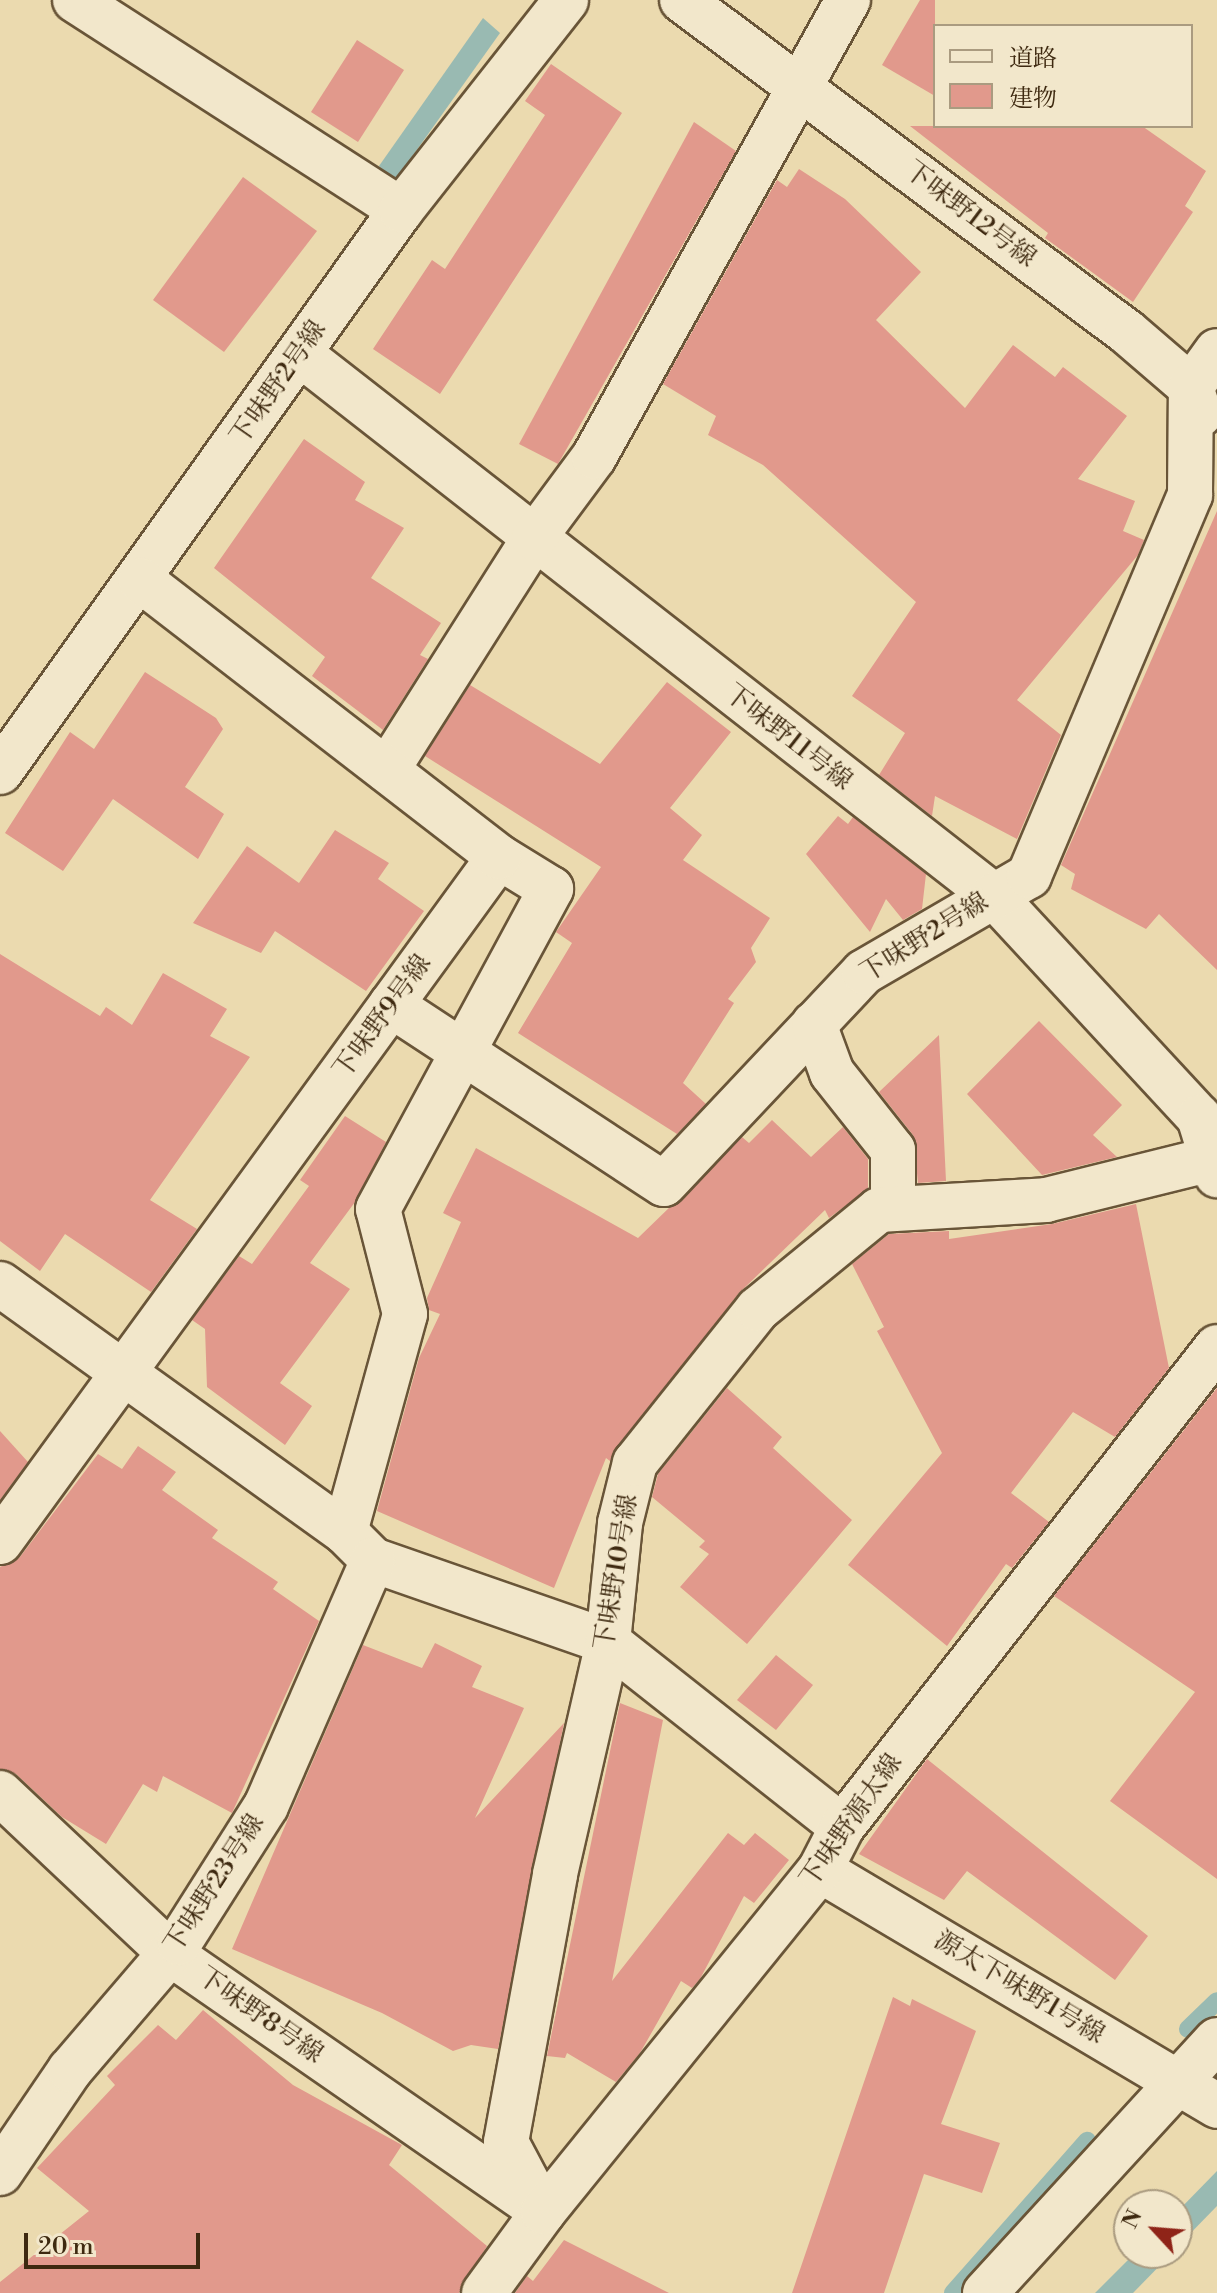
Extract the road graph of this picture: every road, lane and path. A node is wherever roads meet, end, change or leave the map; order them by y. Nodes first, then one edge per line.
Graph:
1 (75, 0) edge
2 (566, 0) edge
3 (682, 0) edge
4 (848, 0) edge
5 (799, 88) junction
6 (401, 210) junction
7 (1217, 351) edge
8 (300, 354) junction
9 (1191, 387) junction
10 (1217, 462) edge
11 (534, 538) junction
12 (141, 580) junction
13 (387, 770) junction
14 (0, 772) edge
15 (499, 857) junction
16 (994, 896) junction
17 (391, 1005) junction
18 (814, 1024) junction
19 (462, 1051) junction
20 (1215, 1167) edge
21 (893, 1209) junction
22 (0, 1284) edge
23 (1217, 1347) edge
24 (127, 1373) junction
25 (0, 1542) edge
26 (359, 1546) junction
27 (608, 1642) junction
28 (0, 1793) edge
29 (842, 1827) junction
30 (820, 1870) junction
31 (171, 1954) junction
32 (1217, 2040) edge
33 (1175, 2081) junction
34 (1217, 2106) edge
35 (0, 2173) edge
36 (543, 2212) junction
37 (484, 2293) edge
38 (985, 2293) edge

1 - 6 street
2 - 6 street, 下味野2号線
3 - 5 street, 下味野12号線
4 - 5 street
5 - 9 street, 下味野12号線
5 - 11 street
6 - 8 street, 下味野2号線
7 - 9 street
8 - 11 street, 下味野11号線
8 - 12 street, 下味野2号線
9 - 10 street
9 - 16 street, 下味野2号線
11 - 13 street
11 - 16 street, 下味野11号線
12 - 13 street
12 - 14 street, 下味野2号線
13 - 15 street
15 - 17 street, 下味野9号線
15 - 19 street, 下味野23号線
16 - 18 street, 下味野2号線
16 - 20 street, 下味野11号線
17 - 19 street, 下味野2号線
17 - 24 street, 下味野9号線
18 - 19 street, 下味野2号線
18 - 21 street
19 - 26 street, 下味野23号線
20 - 21 street, 下味野10号線
21 - 27 street, 下味野10号線
22 - 24 street
23 - 29 street, 下味野源太線
24 - 25 street, 下味野9号線
24 - 26 street
26 - 27 street
26 - 31 street, 下味野23号線
27 - 29 street
27 - 36 street, 下味野10号線
28 - 31 street, 下味野8号線
29 - 30 street, 下味野源太線
30 - 33 street, 源太下味野1号線
30 - 36 street, 下味野源太線
31 - 35 street, 下味野23号線
31 - 36 street, 下味野8号線
32 - 33 street
33 - 34 street, 源太下味野1号線
33 - 38 street
36 - 37 street, 下味野源太線

